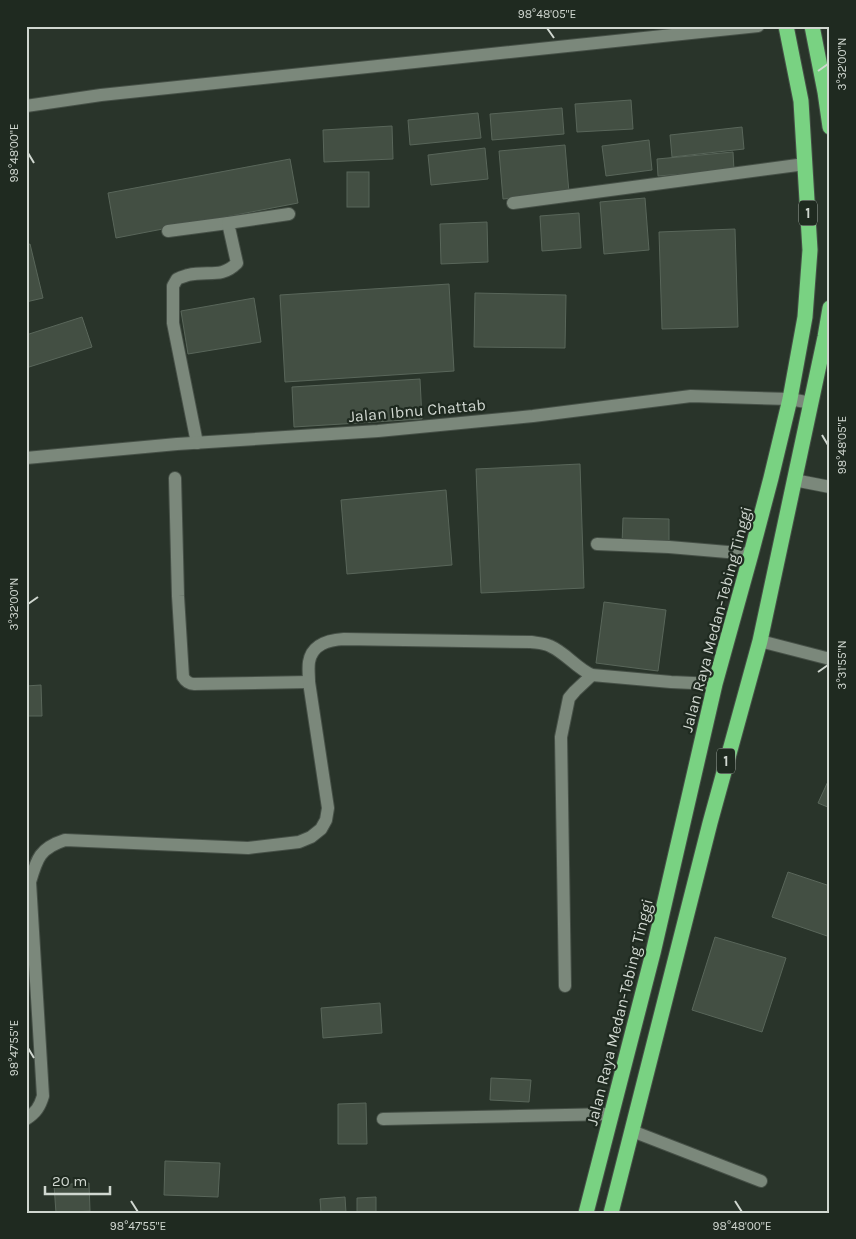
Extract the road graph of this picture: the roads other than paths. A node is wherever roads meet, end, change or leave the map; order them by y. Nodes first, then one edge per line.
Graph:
1 (758, 26) edge
2 (786, 26) edge
3 (812, 26) edge
4 (26, 106) edge
5 (830, 127) edge
6 (805, 164) junction
7 (513, 203) dead end
8 (289, 214) dead end
9 (228, 223) junction
10 (168, 231) dead end
11 (830, 308) edge
12 (828, 337) edge
13 (790, 399) junction
14 (811, 403) junction
15 (197, 442) junction
16 (26, 458) edge
17 (175, 478) dead end
18 (794, 480) junction
19 (830, 487) edge
20 (597, 544) dead end
21 (752, 554) junction
22 (760, 641) junction
23 (830, 659) edge
24 (592, 675) junction
25 (309, 682) junction
26 (715, 684) junction
27 (565, 986) dead end
28 (612, 1114) junction
29 (383, 1118) dead end
30 (26, 1119) edge
31 (632, 1130) junction
32 (761, 1181) dead end
33 (586, 1213) edge
34 (611, 1213) edge

1 - 4 street
2 - 6 highway, Jalan Raya Medan-Tebing Tinggi / 1
3 - 5 highway
6 - 7 street
6 - 13 highway, Jalan Raya Medan-Tebing Tinggi / 1
8 - 9 street
9 - 10 street
9 - 15 street
11 - 12 highway, 1
12 - 14 highway, 1
13 - 14 street, Jalan Ibnu Chattab
13 - 15 street, Jalan Ibnu Chattab
13 - 21 highway, Jalan Raya Medan-Tebing Tinggi / 1
14 - 18 highway, 1
15 - 16 street, Jalan Ibnu Chattab
17 - 25 street
18 - 19 street
18 - 22 highway, 1
20 - 21 street
21 - 26 highway, Jalan Raya Medan-Tebing Tinggi / 1
22 - 23 street
22 - 31 highway, 1
24 - 25 street
24 - 26 street
24 - 27 street
25 - 30 street
26 - 28 highway, Jalan Raya Medan-Tebing Tinggi / 1
28 - 29 street
28 - 33 highway, Jalan Raya Medan-Tebing Tinggi / 1
31 - 32 street
31 - 34 highway, 1

